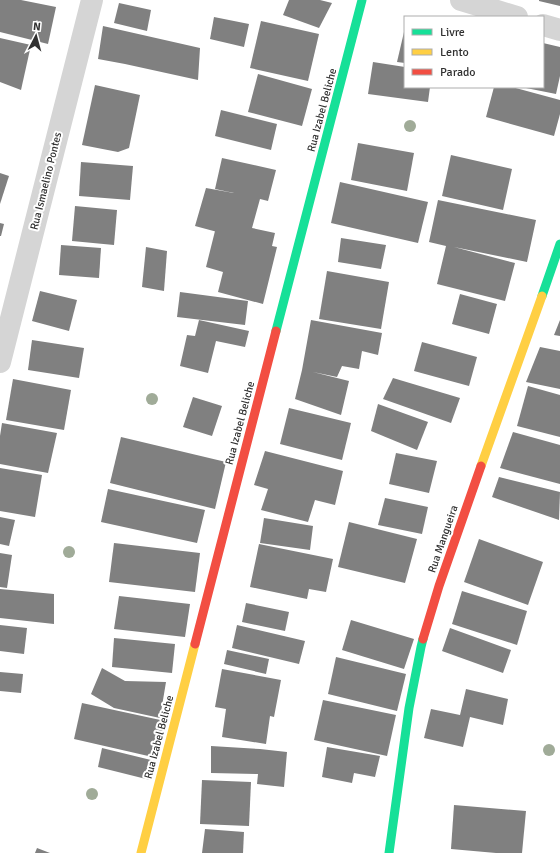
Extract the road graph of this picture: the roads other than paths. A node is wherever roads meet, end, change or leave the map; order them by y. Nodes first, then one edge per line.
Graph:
1 (92, 0) edge
2 (362, 0) edge
3 (461, 0) edge
4 (513, 16) edge
5 (544, 25) edge
6 (560, 30) edge
7 (560, 244) edge
8 (1, 350) edge
9 (141, 853) edge
10 (389, 853) edge

1 - 8 street, Rua Ismaelino Pontes
2 - 9 street, Rua Izabel Beliche
3 - 4 street
5 - 6 street
7 - 10 street, Rua Mangueira

